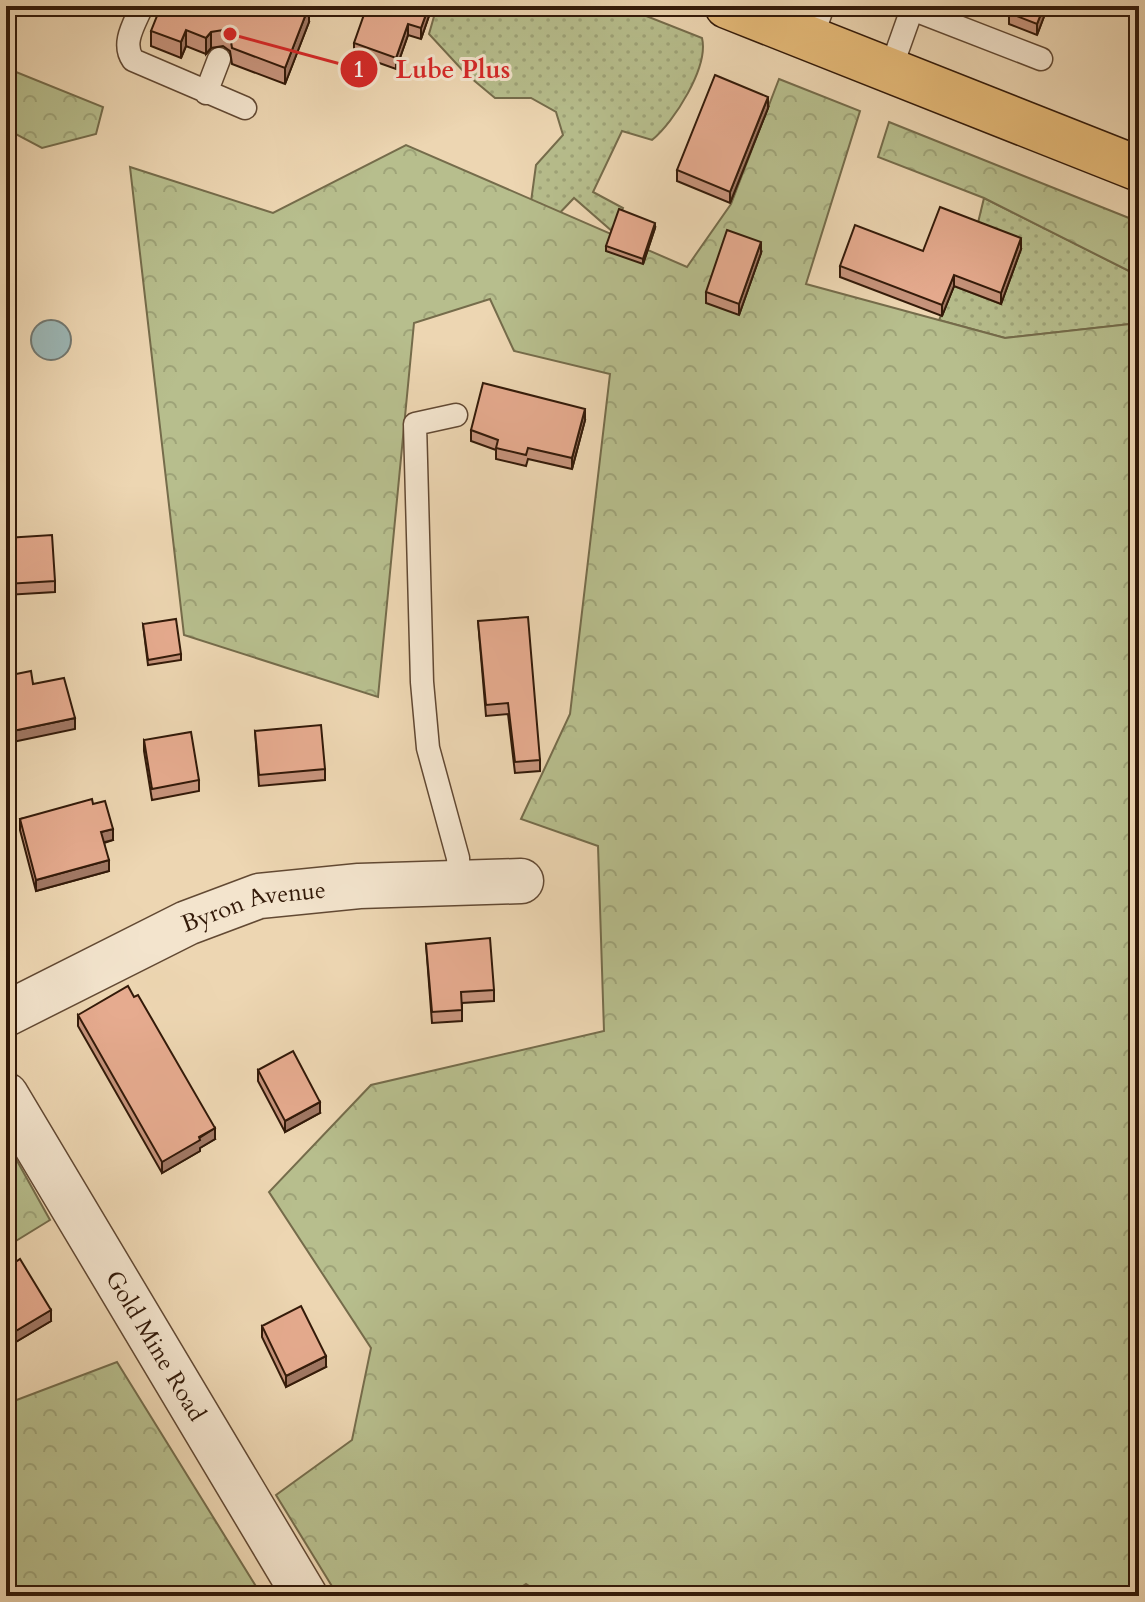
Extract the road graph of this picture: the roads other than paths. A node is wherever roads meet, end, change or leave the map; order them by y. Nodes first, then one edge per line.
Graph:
1 (142, 6) edge
2 (727, 6) edge
3 (908, 8) edge
4 (817, 23) edge
5 (219, 59) edge
6 (1041, 59) dead end
7 (890, 71) junction
8 (206, 93) junction
9 (245, 108) dead end
10 (1139, 169) edge
11 (456, 415) dead end
12 (521, 881) dead end
13 (459, 882) junction
14 (6, 1014) edge
15 (6, 1095) edge
16 (305, 1596) edge

1 - 8 lane
2 - 4 main road
3 - 6 lane
3 - 7 lane
4 - 7 main road
5 - 8 lane
7 - 10 main road
8 - 9 lane
11 - 13 lane
12 - 13 street, Byron Avenue
13 - 14 street, Byron Avenue
15 - 16 street, Gold Mine Road

